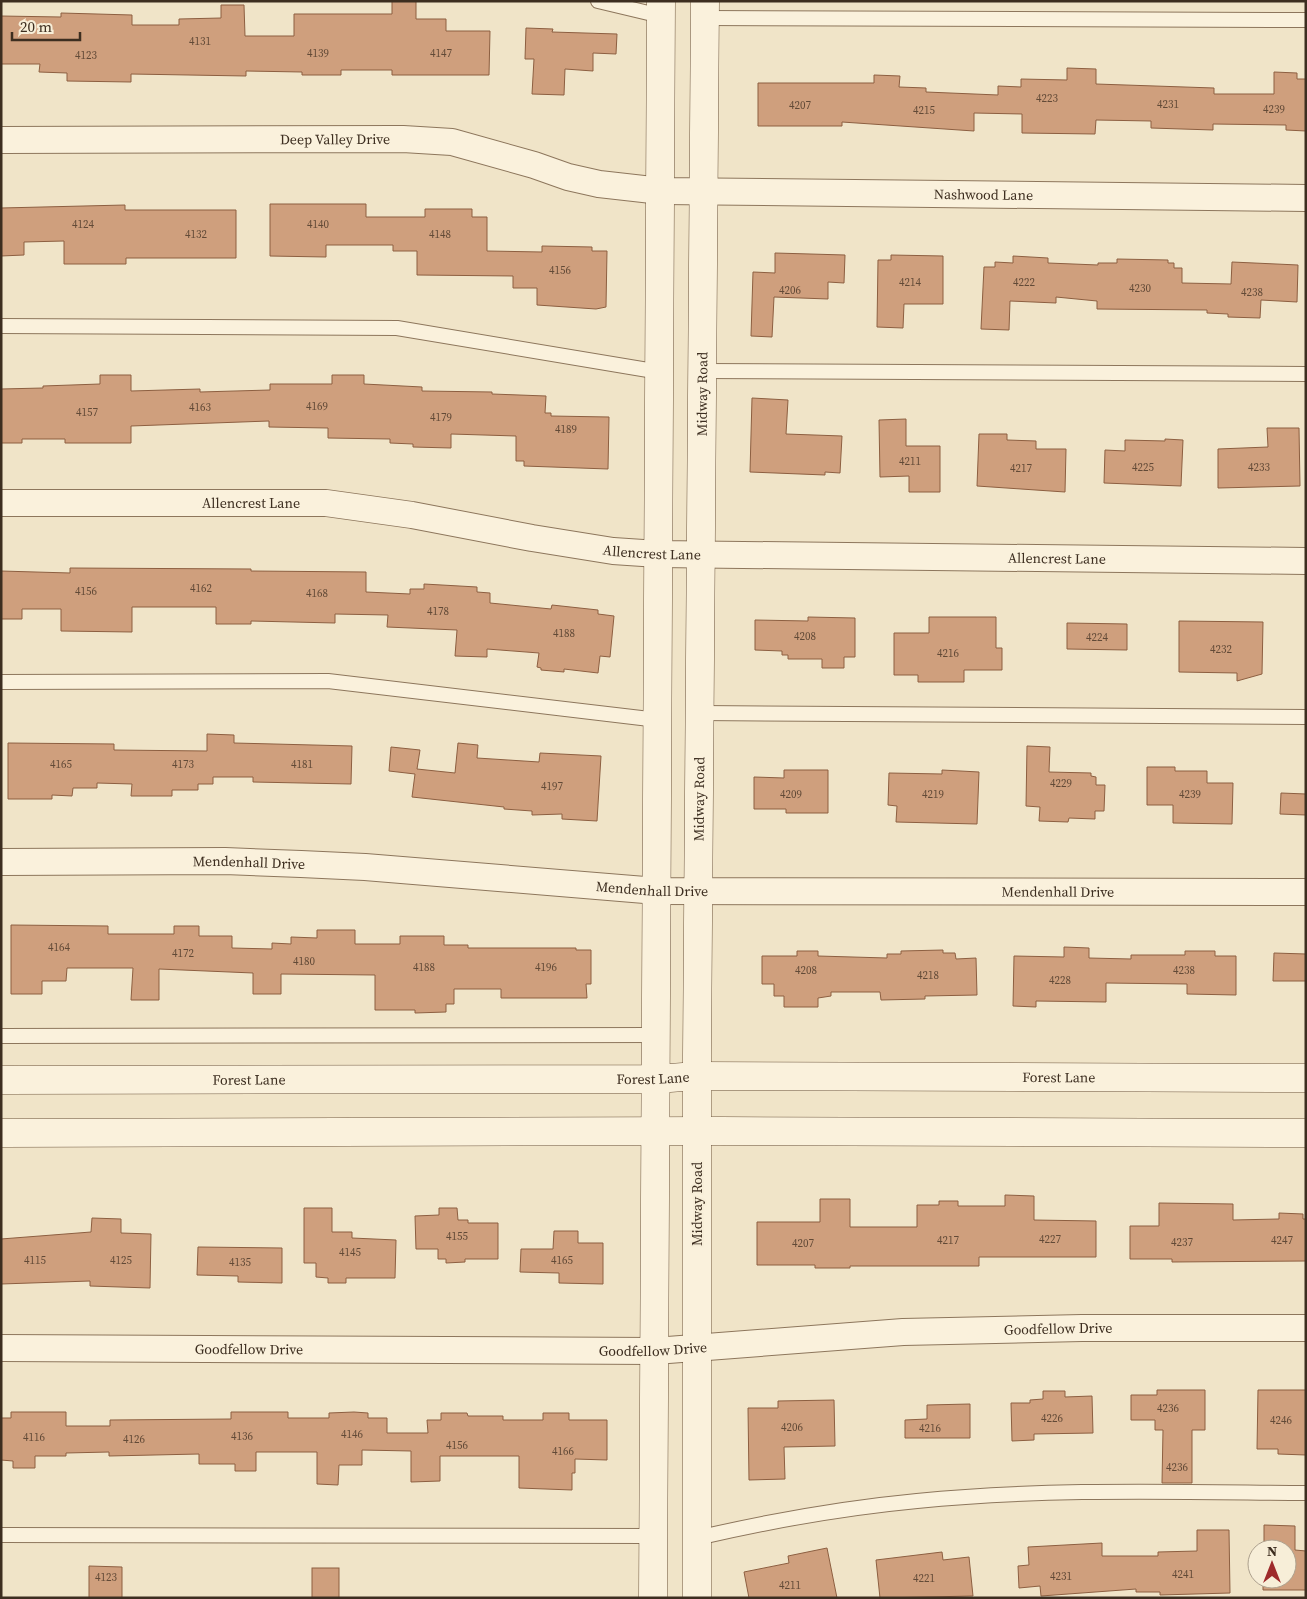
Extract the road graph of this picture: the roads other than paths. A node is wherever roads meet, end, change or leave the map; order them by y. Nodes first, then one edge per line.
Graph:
1 (598, 1) edge
2 (661, 9) edge
3 (705, 10) edge
4 (1306, 20) edge
5 (1, 140) edge
6 (661, 191) junction
7 (704, 191) junction
8 (1306, 198) edge
9 (1, 326) edge
10 (702, 371) junction
11 (660, 372) junction
12 (1306, 374) edge
13 (1, 504) edge
14 (658, 554) junction
15 (702, 556) junction
16 (1306, 561) edge
17 (1, 682) edge
18 (700, 713) junction
19 (1306, 717) edge
20 (658, 720) junction
21 (1, 862) edge
22 (657, 891) junction
23 (699, 891) junction
24 (1306, 892) edge
25 (1, 1036) edge
26 (657, 1036) junction
27 (697, 1076) junction
28 (656, 1078) junction
29 (1306, 1078) edge
30 (1, 1080) edge
31 (656, 1130) junction
32 (697, 1130) junction
33 (1, 1132) edge
34 (1306, 1133) edge
35 (1306, 1328) edge
36 (697, 1347) junction
37 (1, 1348) edge
38 (655, 1351) junction
39 (1306, 1493) edge
40 (1, 1535) edge
41 (654, 1536) junction
42 (697, 1538) junction
43 (654, 1598) edge
44 (697, 1598) edge

1 - 2 lane
2 - 6 main road
3 - 4 lane
3 - 7 main road, Midway Road
5 - 6 street, Deep Valley Drive
6 - 7 street, Nashwood Lane
6 - 11 main road
7 - 8 street, Nashwood Lane
7 - 10 main road, Midway Road
9 - 11 lane
10 - 12 lane
10 - 15 main road, Midway Road
11 - 14 main road
13 - 14 street, Allencrest Lane
14 - 15 street, Allencrest Lane
14 - 20 main road
15 - 16 street, Allencrest Lane
15 - 18 main road, Midway Road
17 - 20 lane
18 - 19 lane
18 - 23 main road, Midway Road
20 - 22 main road
21 - 22 street, Mendenhall Drive
22 - 23 street, Mendenhall Drive
22 - 26 main road
23 - 24 street, Mendenhall Drive
23 - 27 main road, Midway Road
25 - 26 lane
26 - 28 main road
27 - 28 main road, Forest Lane
27 - 29 main road, Forest Lane
27 - 32 main road, Midway Road
28 - 30 main road, Forest Lane
28 - 31 main road
31 - 32 main road
31 - 33 main road
31 - 38 main road
32 - 34 main road
32 - 36 main road, Midway Road
35 - 36 street, Goodfellow Drive
36 - 38 street, Goodfellow Drive
36 - 42 main road, Midway Road
37 - 38 street, Goodfellow Drive
38 - 41 main road
39 - 42 lane
40 - 41 lane
41 - 43 main road
42 - 44 main road, Midway Road

